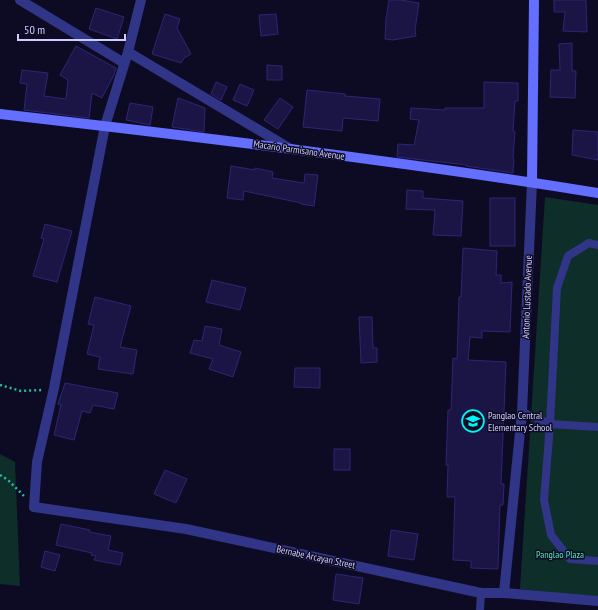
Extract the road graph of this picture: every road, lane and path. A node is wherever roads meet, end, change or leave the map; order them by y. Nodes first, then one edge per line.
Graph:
1 (20, 0) edge
2 (141, 0) edge
3 (534, 0) edge
4 (128, 52) junction
5 (124, 63) junction
6 (0, 114) edge
7 (105, 126) junction
8 (289, 148) junction
9 (532, 182) junction
10 (598, 193) edge
11 (598, 245) edge
12 (0, 385) edge
13 (54, 388) junction
14 (522, 412) junction
15 (550, 424) junction
16 (598, 427) edge
17 (0, 475) edge
18 (34, 507) junction
19 (598, 561) edge
20 (481, 593) junction
21 (504, 593) junction
22 (598, 601) edge
23 (480, 610) edge

1 - 5 street
2 - 4 street
3 - 9 street, Antonio Lustado Avenue
4 - 5 street
4 - 8 street
5 - 7 street
6 - 7 street, Macario Parmisano Avenue
7 - 8 street, Macario Parmisano Avenue
7 - 13 street
8 - 9 street, Macario Parmisano Avenue
9 - 10 street, Macario Parmisano Avenue
9 - 14 street, Antonio Lustado Avenue
11 - 15 lane
12 - 13 path
13 - 18 street
14 - 15 lane
14 - 21 street, Antonio Lustado Avenue
15 - 16 lane
15 - 19 lane
17 - 18 path
18 - 20 street, Bernabe Arcayan Street
20 - 21 street, Bernabe Arcayan Street
20 - 23 lane
21 - 22 street, Bernabe Arcayan Street

